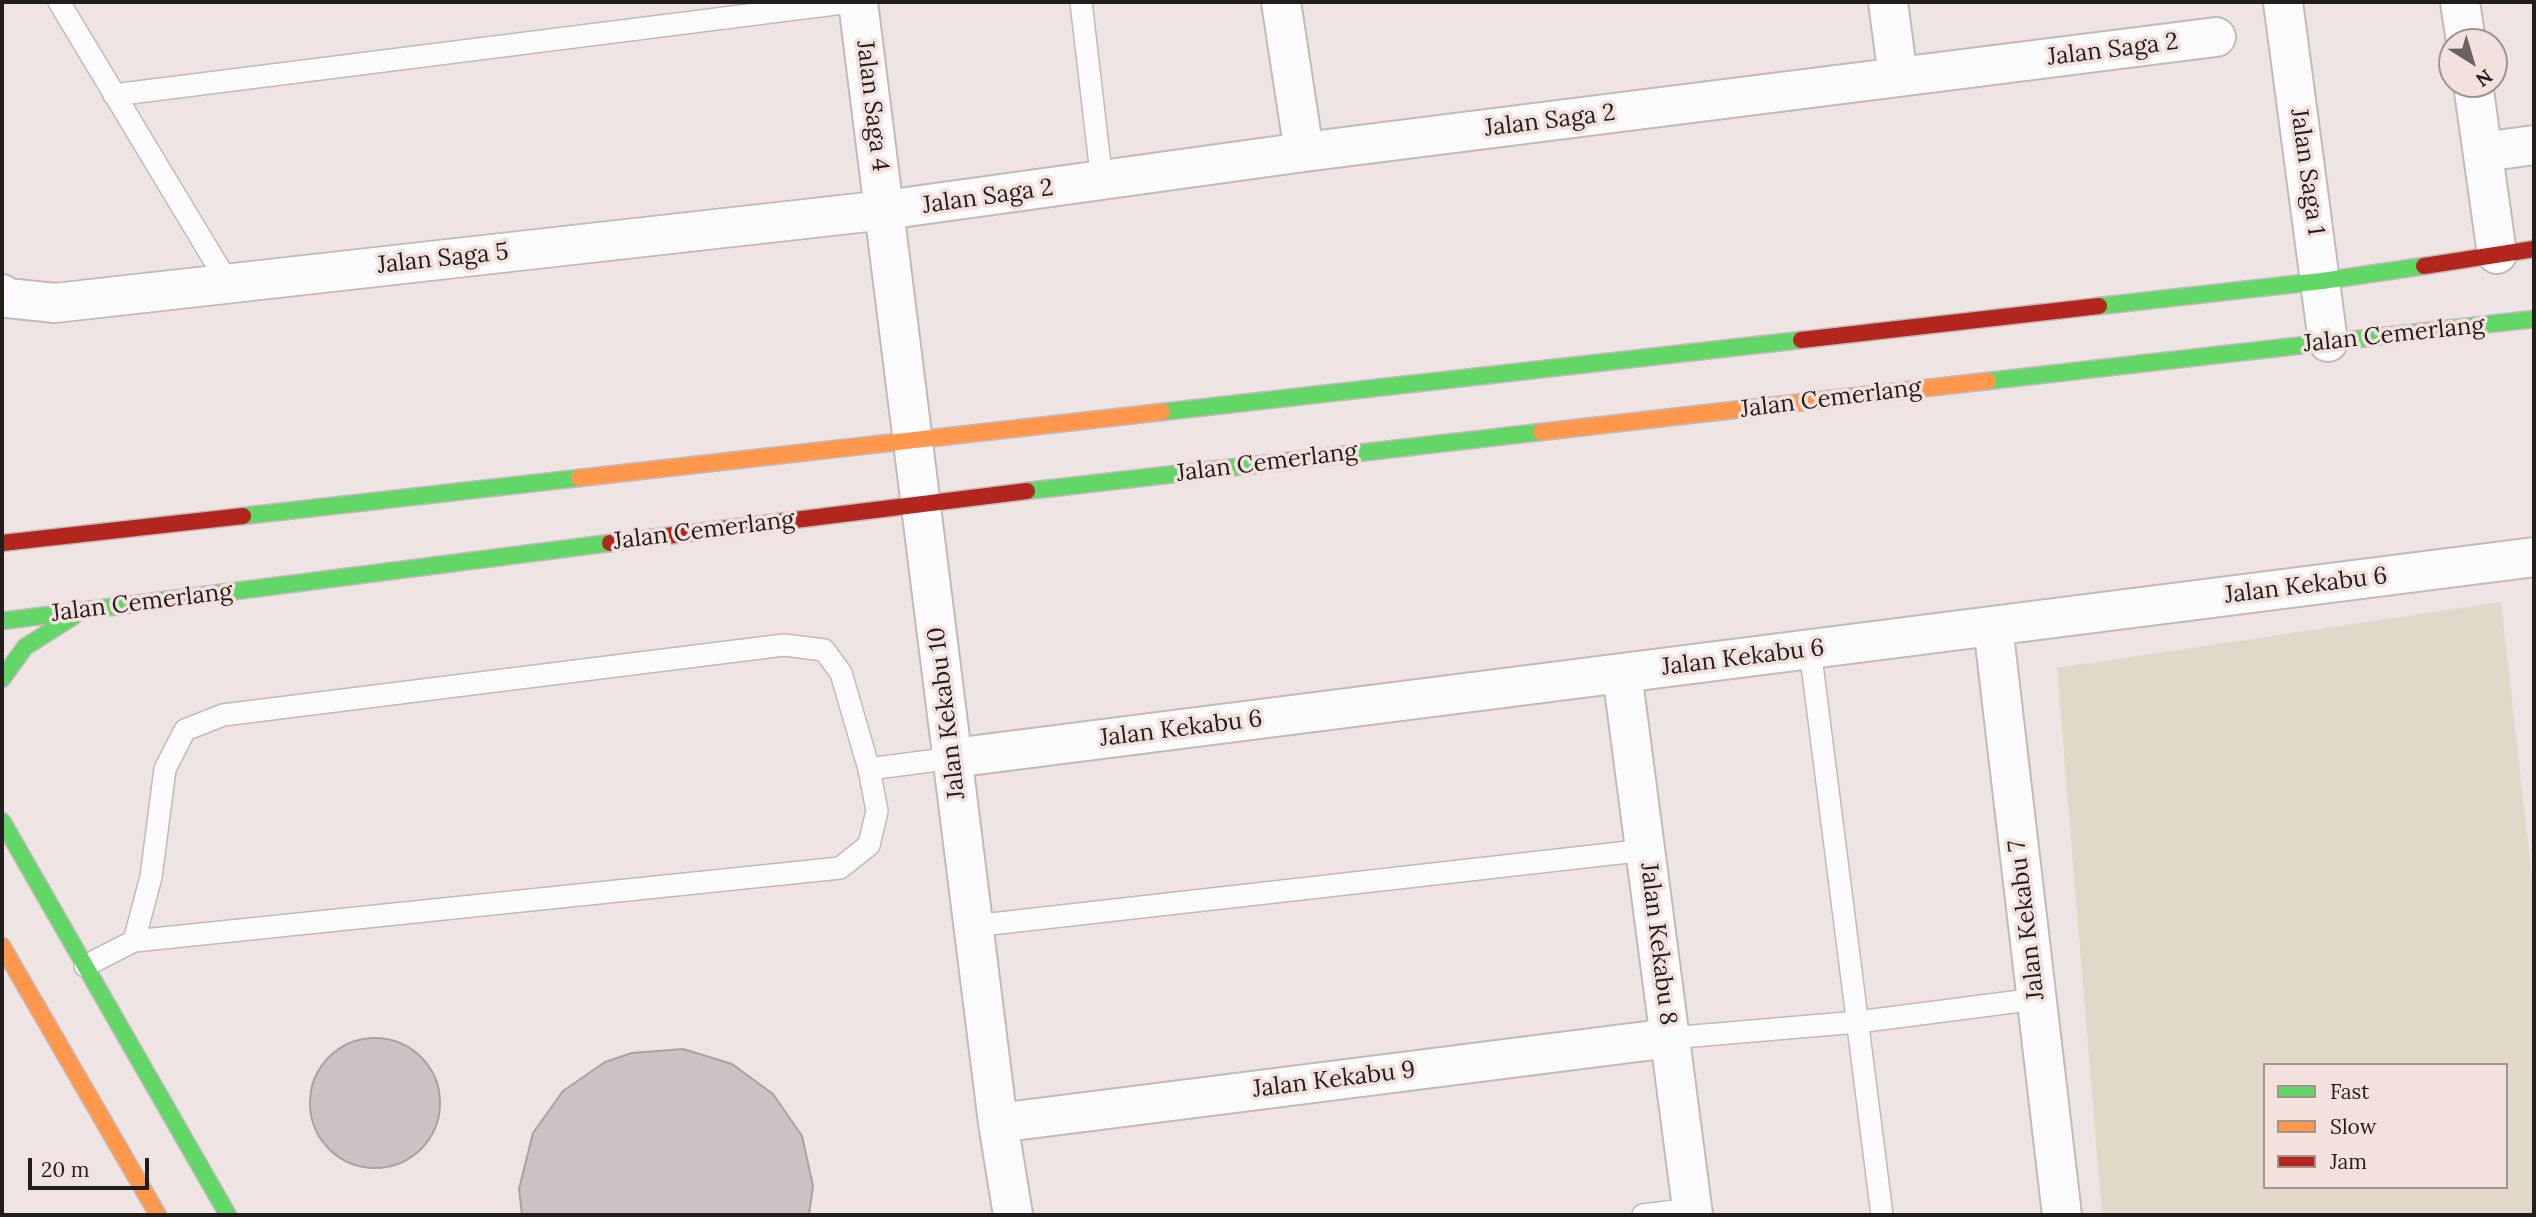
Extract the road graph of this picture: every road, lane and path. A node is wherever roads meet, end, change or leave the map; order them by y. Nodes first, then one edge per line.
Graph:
1 (59, 2) edge
2 (851, 2) edge
3 (859, 2) edge
4 (1081, 2) edge
5 (1280, 2) edge
6 (1888, 2) edge
7 (2283, 2) edge
8 (2460, 2) edge
9 (2464, 28) edge
10 (2216, 37) dead end
11 (1898, 77) junction
12 (114, 94) junction
13 (2475, 98) edge
14 (2534, 145) edge
15 (1304, 152) junction
16 (2483, 152) junction
17 (1102, 181) junction
18 (886, 211) junction
19 (2534, 249) edge
20 (2497, 254) junction
21 (2322, 281) junction
22 (228, 283) junction
23 (2, 294) edge
24 (2534, 318) edge
25 (2328, 342) junction
26 (914, 440) junction
27 (921, 503) junction
28 (2, 533) edge
29 (81, 534) junction
30 (2, 543) edge
31 (2534, 561) edge
32 (82, 611) junction
33 (2, 621) edge
34 (1993, 626) junction
35 (1810, 649) junction
36 (1622, 673) junction
37 (2, 679) edge
38 (953, 758) junction
39 (869, 769) junction
40 (2, 821) edge
41 (1646, 850) junction
42 (973, 926) junction
43 (134, 942) junction
44 (2, 946) edge
45 (85, 966) junction
46 (10, 974) edge
47 (2036, 999) junction
48 (1857, 1022) junction
49 (1670, 1038) junction
50 (998, 1123) junction
51 (1693, 1212) edge
52 (158, 1215) edge
53 (228, 1215) edge
54 (1013, 1215) edge
55 (1643, 1215) edge
56 (1882, 1215) edge
57 (2062, 1215) edge

1 - 12 lane
2 - 12 lane
3 - 18 street, Jalan Saga 4
4 - 17 lane
5 - 15 street
6 - 11 street
7 - 21 street, Jalan Saga 1
8 - 9 street
10 - 11 street, Jalan Saga 2
11 - 15 street, Jalan Saga 2
12 - 22 lane
13 - 16 street
14 - 16 street
15 - 17 street, Jalan Saga 2
16 - 20 street
17 - 18 street, Jalan Saga 2
18 - 22 street, Jalan Saga 5
18 - 26 street, Jalan Kekabu 10
19 - 20 main road
20 - 21 main road
21 - 25 street, Jalan Saga 1
21 - 26 main road
22 - 23 street, Jalan Saga 5
24 - 25 main road, Jalan Cemerlang
25 - 27 main road, Jalan Cemerlang
26 - 27 street, Jalan Kekabu 10
26 - 29 main road
27 - 32 main road, Jalan Cemerlang
27 - 38 street, Jalan Kekabu 10
28 - 29 main road
29 - 30 main road
31 - 34 street, Jalan Kekabu 6
32 - 33 main road, Jalan Cemerlang
32 - 37 main road
34 - 35 street, Jalan Kekabu 6
34 - 47 street, Jalan Kekabu 7
35 - 36 street, Jalan Kekabu 6
35 - 48 lane
36 - 38 street, Jalan Kekabu 6
36 - 41 street, Jalan Kekabu 8
38 - 39 lane
38 - 42 street, Jalan Kekabu 10
39 - 43 lane
39 - 43 lane
40 - 45 main road
41 - 42 lane
41 - 49 street, Jalan Kekabu 8
42 - 50 street, Jalan Kekabu 10
43 - 45 lane
44 - 46 main road
45 - 53 main road
46 - 52 main road
47 - 48 lane
47 - 57 street, Jalan Kekabu 7
48 - 49 lane
48 - 56 lane
49 - 50 street, Jalan Kekabu 9
49 - 51 street, Jalan Kekabu 8
50 - 54 street, Jalan Kekabu 10
51 - 55 lane

